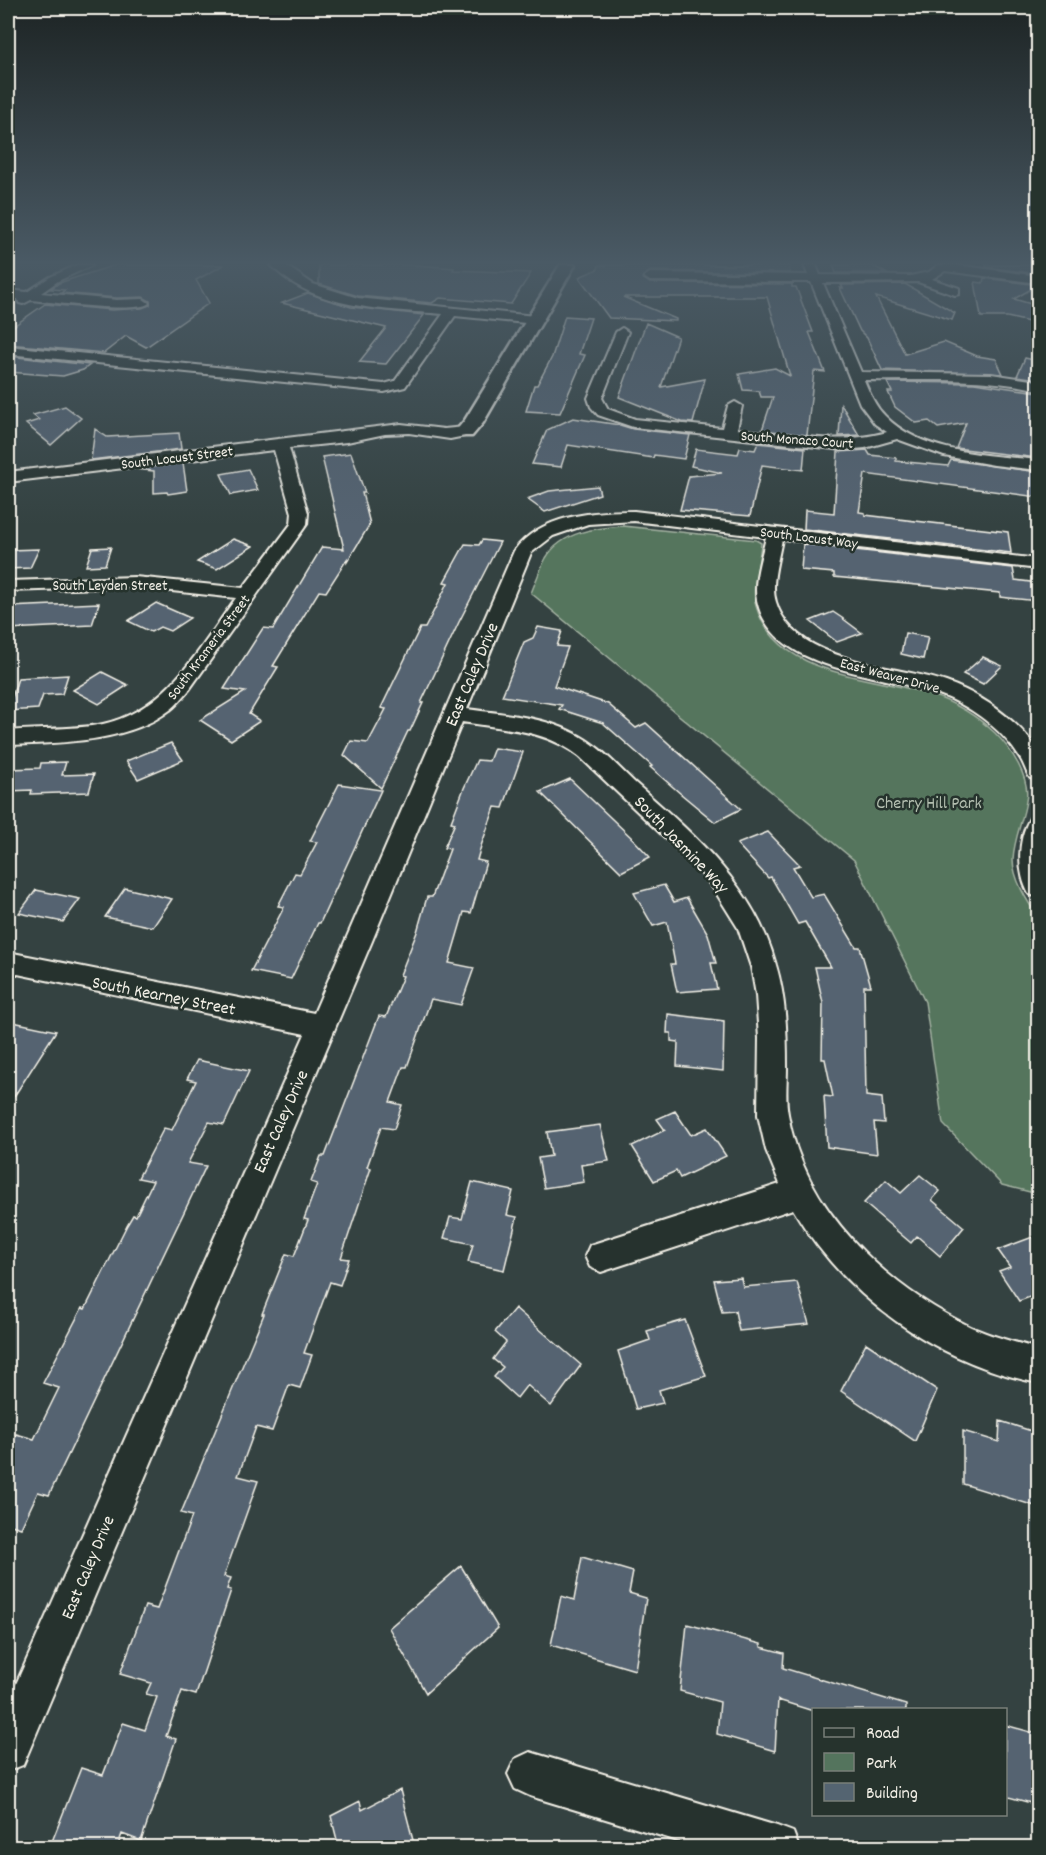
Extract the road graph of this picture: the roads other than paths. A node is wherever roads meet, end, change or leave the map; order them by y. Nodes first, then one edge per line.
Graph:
1 (23, 352) edge
2 (423, 352) edge
3 (516, 352) edge
4 (614, 352) edge
5 (846, 352) edge
6 (195, 355) dead end
7 (181, 368) junction
8 (856, 376) junction
9 (1038, 386) edge
10 (735, 406) dead end
11 (465, 432) joint
12 (900, 433) junction
13 (728, 434) junction
14 (280, 445) junction
15 (1038, 465) edge
16 (8, 477) edge
17 (579, 520) joint
18 (774, 533) junction
19 (1038, 564) edge
20 (8, 586) edge
21 (248, 594) junction
22 (453, 714) junction
23 (8, 738) edge
24 (1038, 773) edge
25 (1038, 825) edge
26 (1038, 888) edge
27 (8, 962) edge
28 (321, 1026) junction
29 (801, 1192) junction
30 (601, 1256) dead end
31 (1038, 1366) edge
32 (8, 1750) edge
33 (530, 1774) dead end
34 (777, 1848) edge

1 - 7 street
2 - 7 street
3 - 11 street
4 - 13 street, South Monaco Court
5 - 8 street
6 - 7 street
8 - 9 street
8 - 12 street
10 - 13 street, South Monaco Court
11 - 14 street, South Locust Street
12 - 13 street, South Monaco Court
12 - 15 street
14 - 16 street, South Locust Street
14 - 21 street, South Krameria Street
17 - 18 street, South Locust Way
17 - 22 street, East Caley Drive
18 - 19 street, South Locust Way
18 - 24 street, East Weaver Drive
20 - 21 street, South Leyden Street
21 - 23 street, South Krameria Street
22 - 28 street, East Caley Drive
22 - 29 street, South Jasmine Way
25 - 26 street
27 - 28 street, South Kearney Street
28 - 32 street, East Caley Drive
29 - 30 street
29 - 31 street, South Jasmine Way
33 - 34 street

